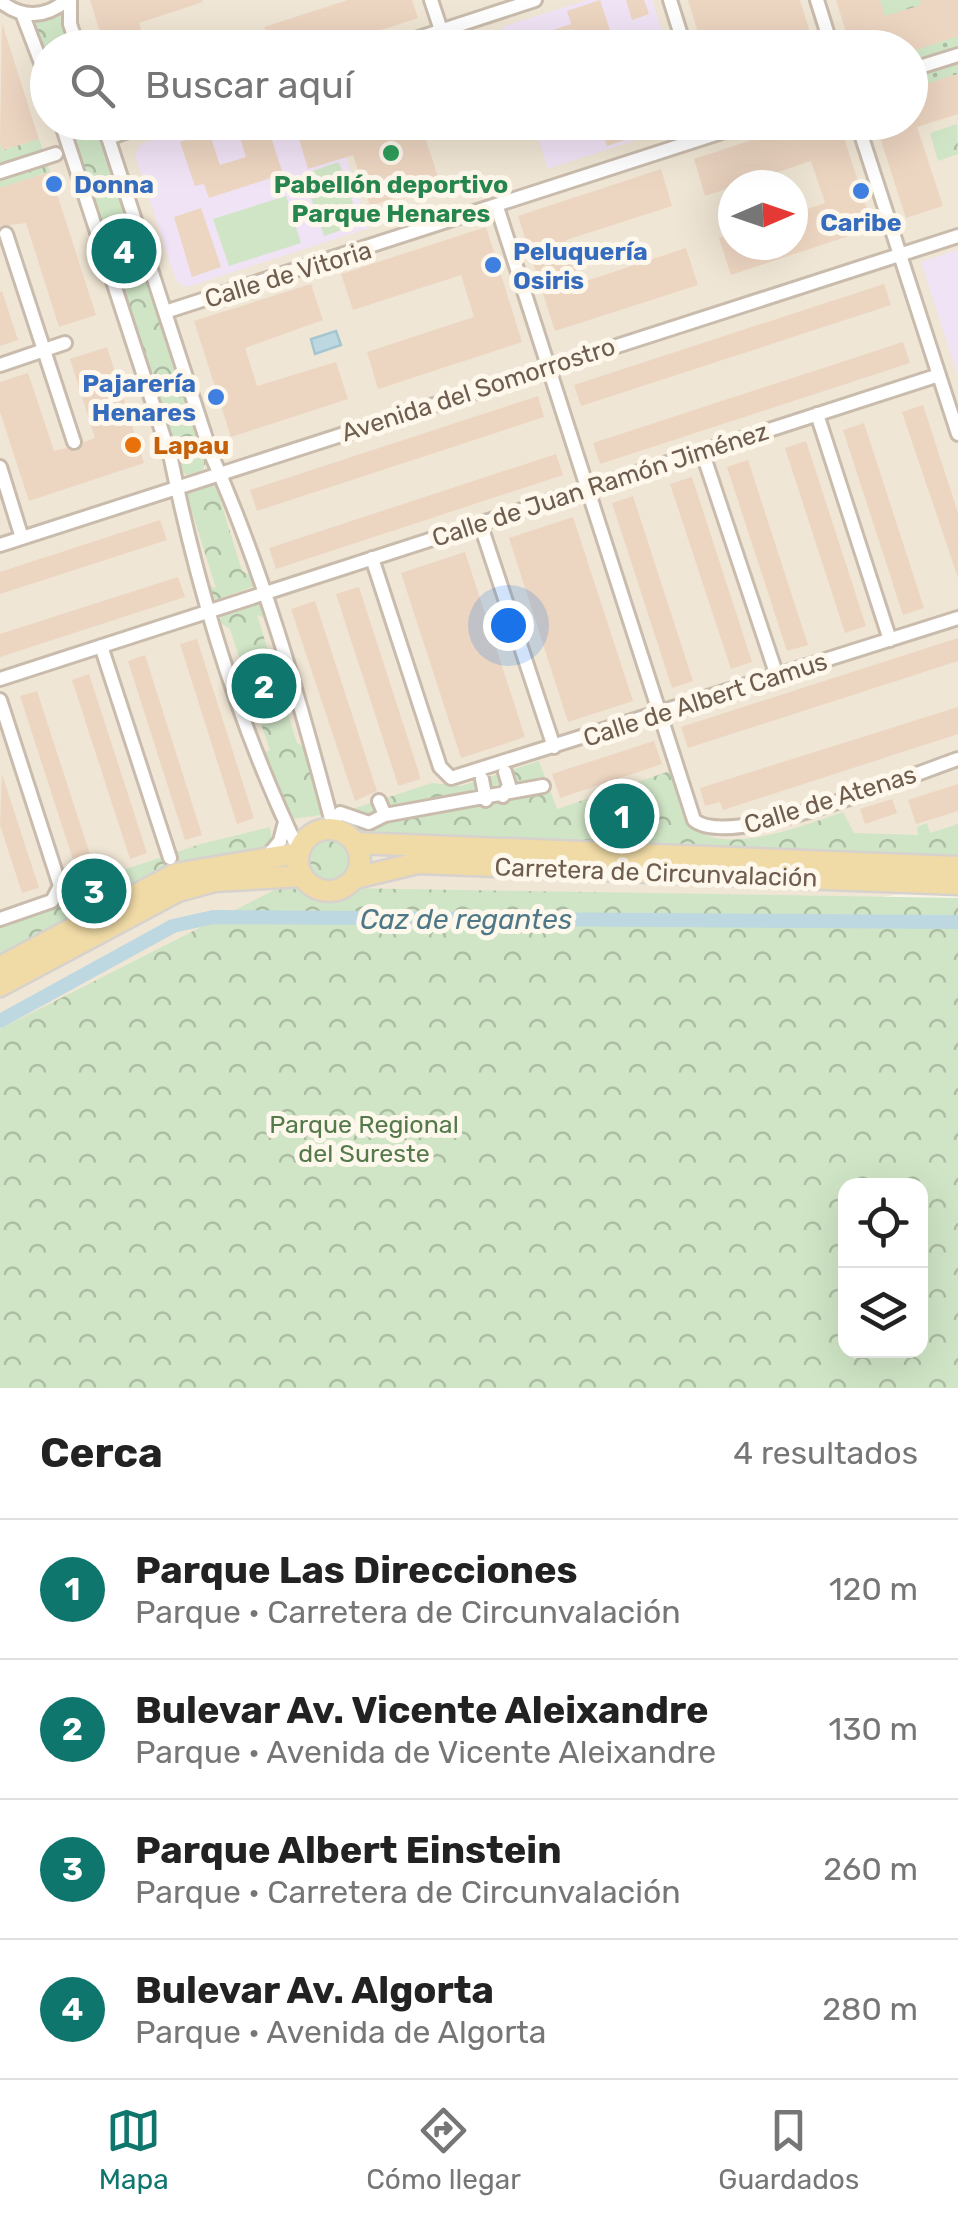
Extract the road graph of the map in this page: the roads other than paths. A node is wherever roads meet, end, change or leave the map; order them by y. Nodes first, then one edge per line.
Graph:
1 (68, 0) edge
2 (431, 0) edge
3 (535, 0) edge
4 (670, 0) edge
5 (817, 0) edge
6 (0, 1) edge
7 (22, 14) junction
8 (72, 30) edge
9 (441, 30) joint
10 (680, 30) edge
11 (826, 30) edge
12 (30, 35) edge
13 (958, 55) edge
14 (928, 64) edge
15 (67, 140) edge
16 (109, 140) edge
17 (682, 140) edge
18 (863, 140) edge
19 (56, 154) dead end
20 (0, 172) edge
21 (497, 208) junction
22 (6, 234) dead end
23 (958, 236) edge
24 (899, 255) junction
25 (164, 312) junction
26 (65, 343) dead end
27 (44, 350) junction
28 (0, 365) edge
29 (548, 366) junction
30 (939, 375) junction
31 (817, 414) junction
32 (958, 434) edge
33 (74, 442) dead end
34 (702, 452) junction
35 (0, 467) edge
36 (220, 474) junction
37 (174, 488) junction
38 (588, 488) junction
39 (480, 523) junction
40 (22, 538) junction
41 (0, 544) edge
42 (372, 558) junction
43 (262, 594) junction
44 (211, 610) junction
45 (958, 618) edge
46 (890, 640) junction
47 (101, 646) junction
48 (777, 676) junction
49 (0, 679) edge
50 (0, 700) edge
51 (660, 714) junction
52 (554, 747) junction
53 (958, 760) edge
54 (506, 772) dead end
55 (482, 780) dead end
56 (453, 783) junction
57 (543, 786) dead end
58 (503, 796) junction
59 (486, 800) junction
60 (379, 801) dead end
61 (462, 804) junction
62 (385, 815) junction
63 (285, 822) junction
64 (346, 829) junction
65 (299, 852) junction
66 (170, 858) dead end
67 (265, 859) junction
68 (958, 867) edge
69 (302, 876) junction
70 (355, 878) junction
71 (958, 884) edge
72 (0, 920) edge
73 (0, 968) edge
74 (0, 986) edge

1 - 7 street
1 - 8 street
2 - 9 street
3 - 9 street
4 - 10 street
5 - 11 street
6 - 7 street
7 - 12 street
13 - 14 street
15 - 37 street
16 - 25 street
17 - 21 street, Calle de Vitoria
18 - 24 street
19 - 20 street
21 - 25 street, Calle de Vitoria
21 - 29 street, Calle de Atenas
22 - 27 street
23 - 24 street, Avenida del Somorrostro
24 - 29 street, Avenida del Somorrostro
24 - 30 street
25 - 36 street
26 - 27 street
27 - 28 street
27 - 33 street
29 - 36 street, Avenida del Somorrostro
29 - 38 street, Calle de Atenas
30 - 31 street, Calle de Juan Ramón Jiménez
30 - 32 street
31 - 34 street, Calle de Juan Ramón Jiménez
31 - 46 street
34 - 38 street, Calle de Juan Ramón Jiménez
34 - 48 street
35 - 40 street
36 - 37 street, Avenida del Somorrostro
36 - 43 street
37 - 40 street, Avenida del Somorrostro
37 - 44 street
38 - 39 street, Calle de Juan Ramón Jiménez
38 - 51 street, Calle de Atenas
39 - 42 street, Calle de Juan Ramón Jiménez
39 - 52 street
40 - 41 street, Avenida del Somorrostro
42 - 43 street, Calle de Juan Ramón Jiménez
42 - 56 street
43 - 44 street, Calle de Juan Ramón Jiménez
43 - 64 street
44 - 47 street, Calle de Juan Ramón Jiménez
44 - 63 street
45 - 46 street, Calle de Albert Camus
46 - 48 street, Calle de Albert Camus
47 - 49 street, Calle de Juan Ramón Jiménez
47 - 66 street
48 - 51 street, Calle de Albert Camus
50 - 72 street
51 - 52 street, Calle de Albert Camus
51 - 53 street, Calle de Atenas
52 - 56 street, Calle de Albert Camus
54 - 58 street
55 - 59 street
56 - 61 street
57 - 58 street
58 - 59 street
59 - 61 street
60 - 62 street
61 - 62 street
62 - 64 street
63 - 65 street
63 - 67 street
64 - 65 main road
64 - 68 main road, Carretera de Circunvalación
64 - 70 main road
65 - 67 main road
65 - 69 main road
67 - 73 main road
69 - 70 main road
69 - 74 main road
70 - 71 main road, Carretera de Circunvalación

